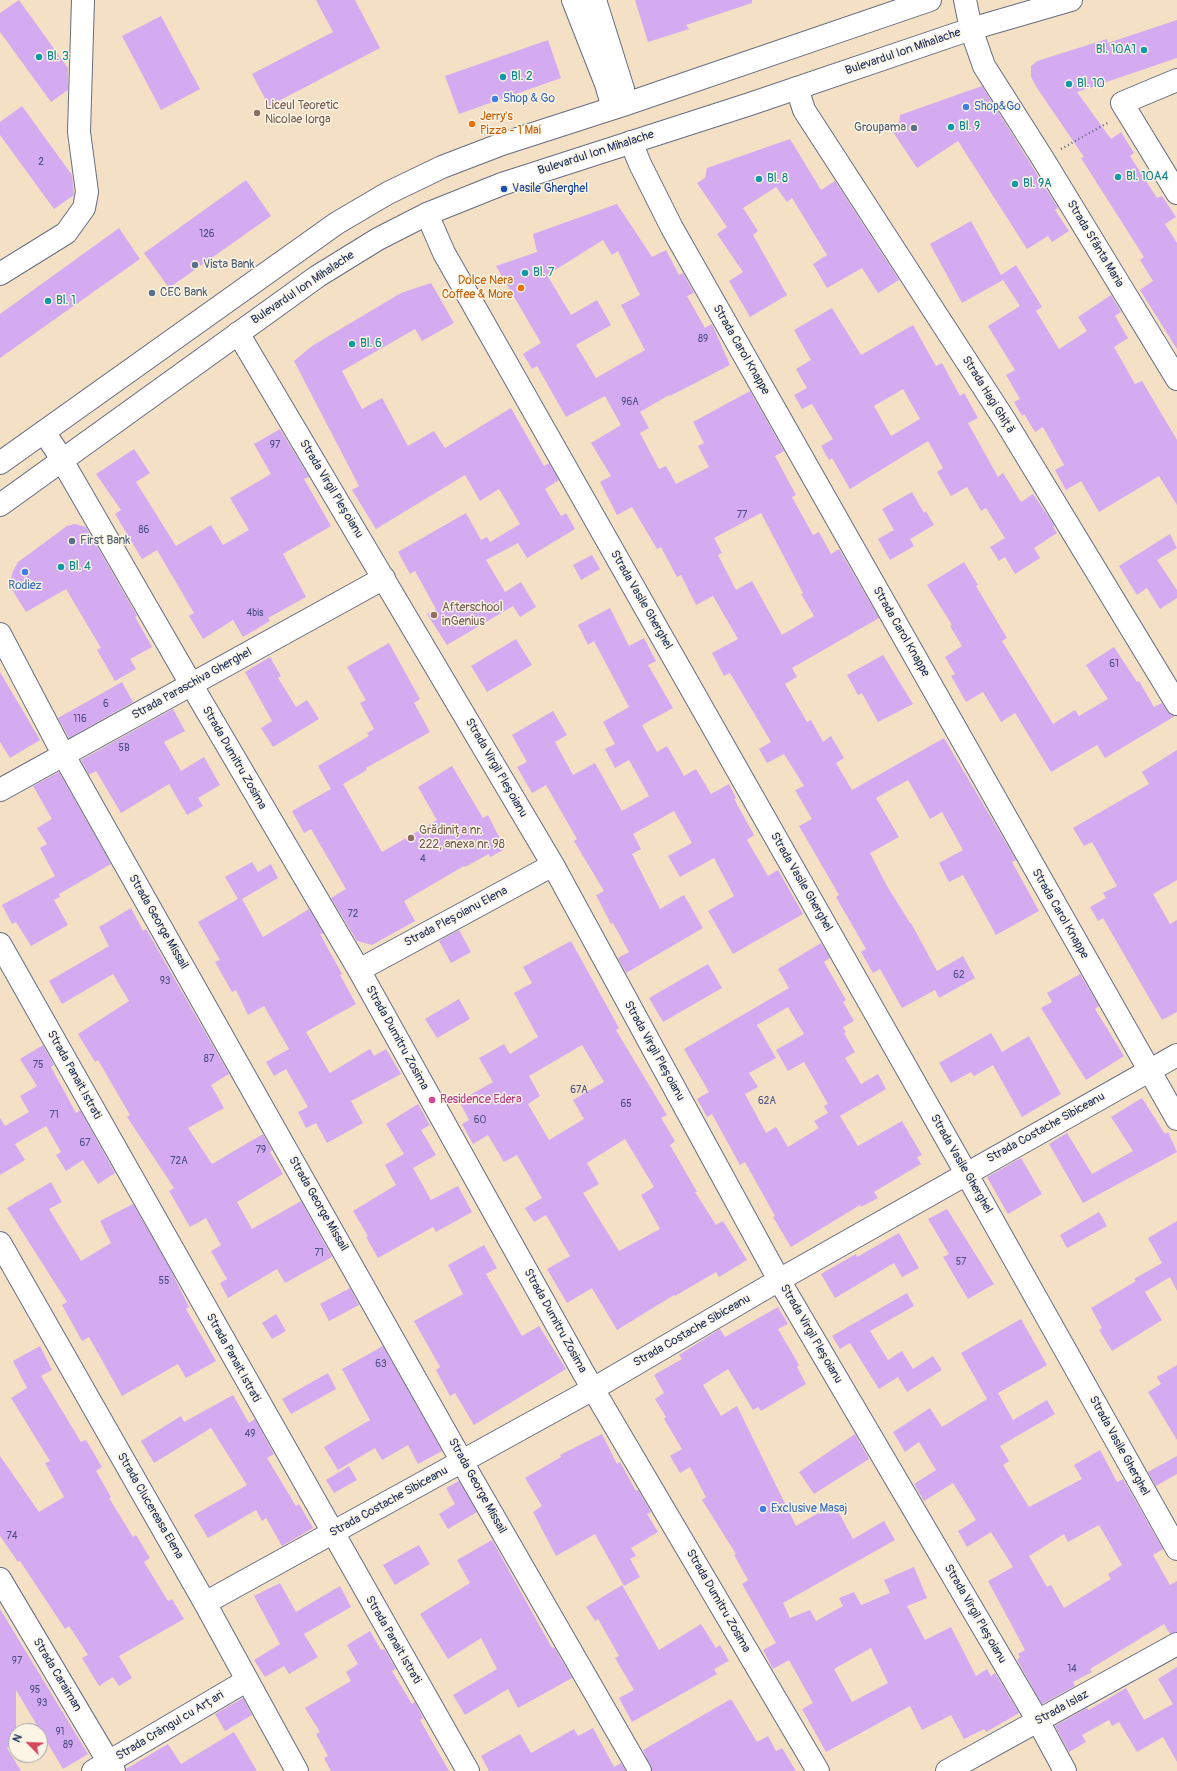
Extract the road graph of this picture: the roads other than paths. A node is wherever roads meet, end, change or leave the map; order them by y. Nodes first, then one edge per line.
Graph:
1 (83, 0) edge
2 (574, 0) edge
3 (595, 0) edge
4 (930, 0) edge
5 (965, 0) edge
6 (1071, 0) edge
7 (971, 29) junction
8 (1177, 80) edge
9 (797, 88) junction
10 (620, 106) junction
11 (631, 142) junction
12 (1177, 193) edge
13 (426, 214) junction
14 (0, 274) edge
15 (238, 333) junction
16 (1177, 379) edge
17 (44, 432) junction
18 (62, 460) junction
19 (0, 463) edge
20 (1, 501) edge
21 (384, 578) junction
22 (0, 634) edge
23 (191, 684) junction
24 (1177, 704) edge
25 (63, 754) junction
26 (0, 790) edge
27 (553, 865) junction
28 (0, 944) edge
29 (359, 970) junction
30 (1177, 1055) edge
31 (1149, 1070) junction
32 (1177, 1119) edge
33 (966, 1173) junction
34 (0, 1243) edge
35 (779, 1280) junction
36 (593, 1389) junction
37 (463, 1461) junction
38 (333, 1534) junction
39 (1177, 1549) edge
40 (0, 1579) edge
41 (205, 1603) junction
42 (1177, 1644) edge
43 (246, 1681) junction
44 (1038, 1721) junction
45 (105, 1768) edge
46 (297, 1771) edge
47 (468, 1771) edge
48 (640, 1771) edge
49 (818, 1771) edge
50 (947, 1771) edge
51 (1065, 1771) edge

1 - 14 street
2 - 10 street
3 - 10 street
4 - 10 street
5 - 7 street, Strada Sfânta Maria
6 - 7 street, Bulevardul Ion Mihalache
7 - 9 street, Bulevardul Ion Mihalache
7 - 16 street, Strada Sfânta Maria
8 - 12 street
9 - 11 street, Bulevardul Ion Mihalache
9 - 24 street, Strada Hagi Ghiță
10 - 17 street
11 - 13 street, Bulevardul Ion Mihalache
11 - 31 street, Strada Carol Knappe
13 - 15 street, Bulevardul Ion Mihalache
13 - 33 street, Strada Vasile Gherghel
15 - 18 street, Bulevardul Ion Mihalache
15 - 21 street, Strada Virgil Pleșoianu
17 - 18 street, Strada Dumitru Zosima
17 - 19 street
18 - 20 street, Bulevardul Ion Mihalache
18 - 23 street, Strada Dumitru Zosima
21 - 23 street, Strada Paraschiva Gherghel
21 - 27 street, Strada Virgil Pleșoianu
22 - 25 street, Strada George Missail
23 - 25 street, Strada Paraschiva Gherghel
23 - 29 street, Strada Dumitru Zosima
25 - 26 street, Strada Paraschiva Gherghel
25 - 37 street, Strada George Missail
27 - 29 street, Strada Pleșoianu Elena
27 - 35 street, Strada Virgil Pleșoianu
28 - 38 street, Strada Panait Istrati
29 - 36 street, Strada Dumitru Zosima
30 - 31 street, Strada Costache Sibiceanu
31 - 32 street, Strada Carol Knappe
31 - 33 street, Strada Costache Sibiceanu
33 - 35 street, Strada Costache Sibiceanu
33 - 39 street, Strada Vasile Gherghel
34 - 41 street, Strada Clucereasa Elena
35 - 36 street, Strada Costache Sibiceanu
35 - 44 street, Strada Virgil Pleșoianu
36 - 37 street, Strada Costache Sibiceanu
36 - 49 street, Strada Dumitru Zosima
37 - 38 street, Strada Costache Sibiceanu
37 - 48 street, Strada George Missail
38 - 41 street, Strada Costache Sibiceanu
38 - 47 street, Strada Panait Istrati
40 - 45 street, Strada Caraiman
41 - 43 street, Strada Clucereasa Elena
42 - 44 street, Strada Islaz
43 - 45 street, Strada Crângul cu Arțari
43 - 46 street, Strada Clucereasa Elena
44 - 50 street, Strada Islaz
44 - 51 street, Strada Virgil Pleșoianu

